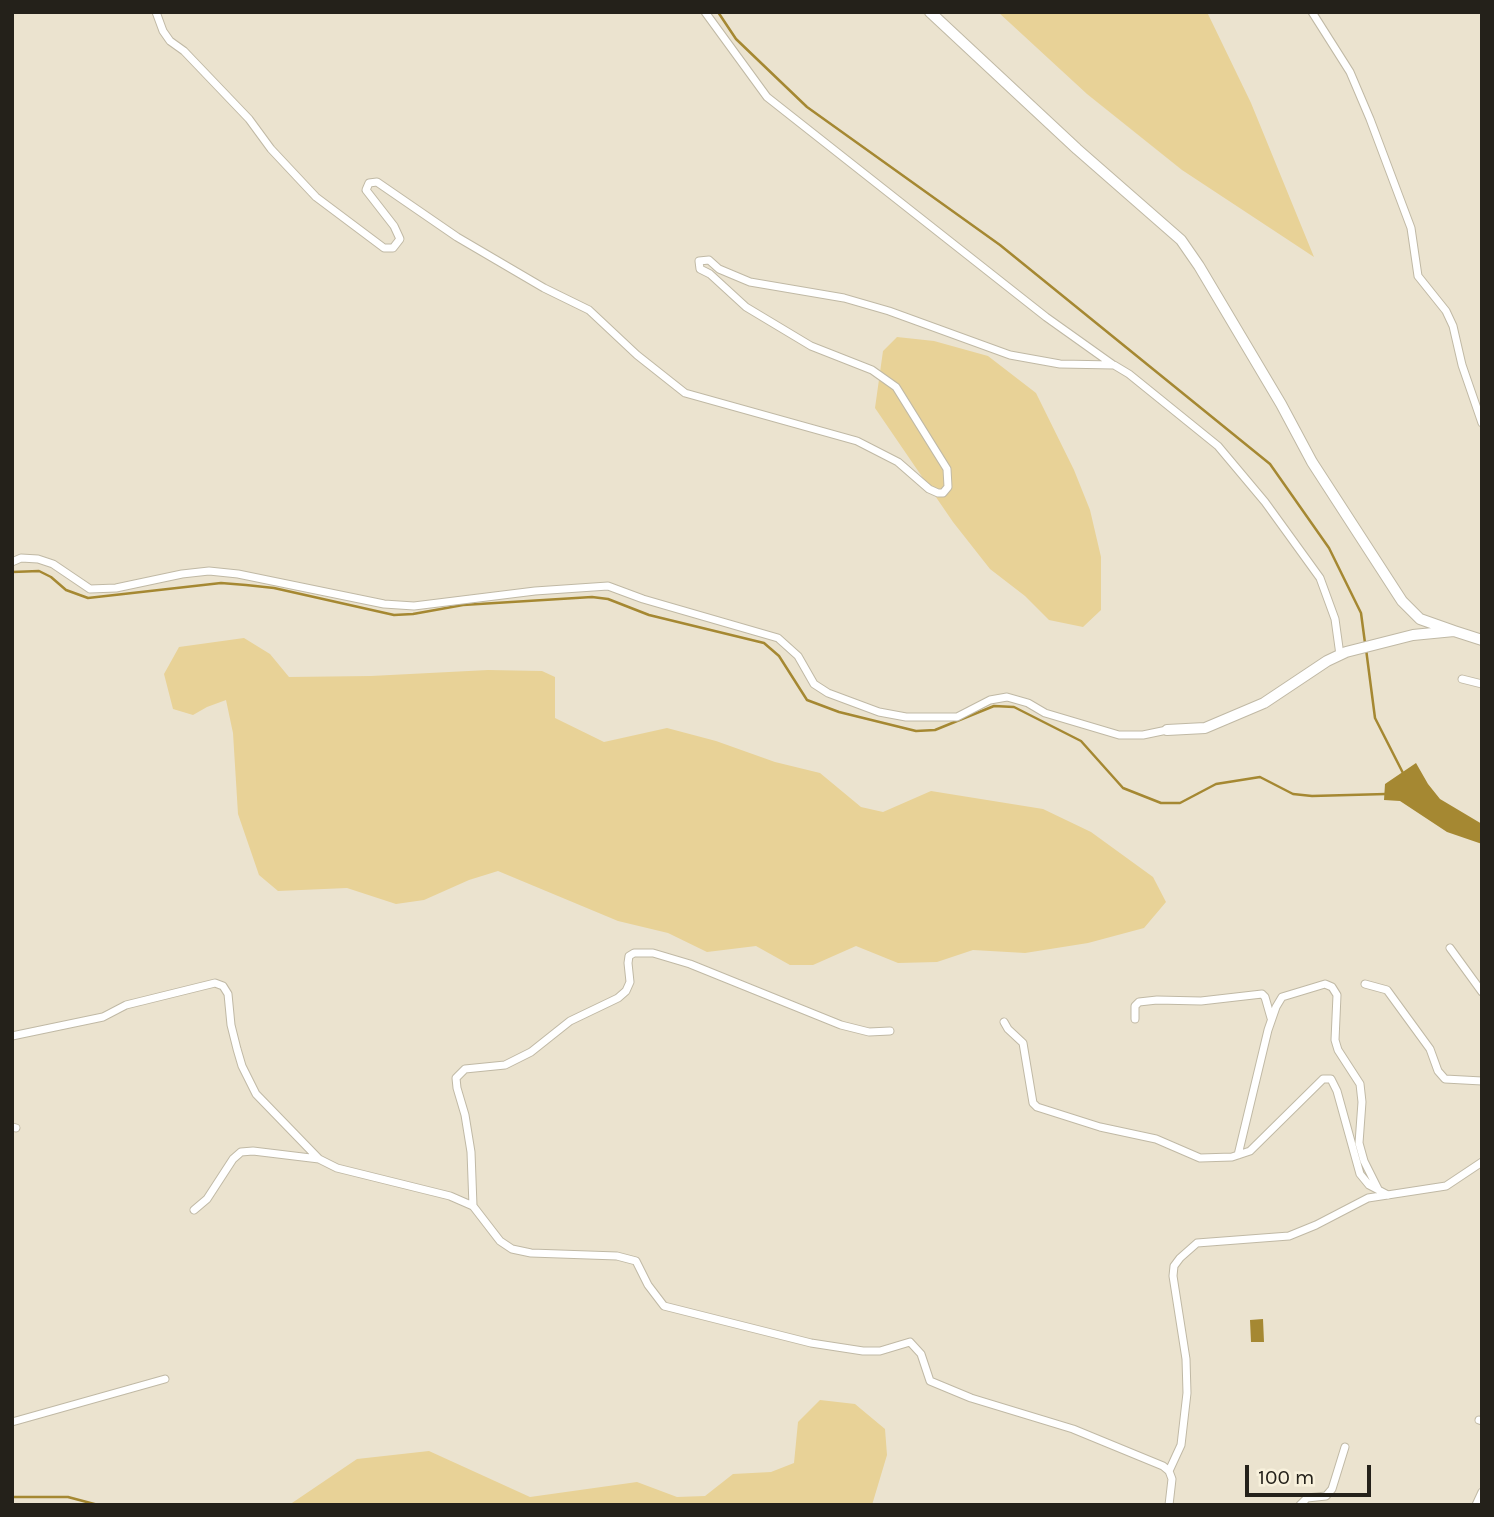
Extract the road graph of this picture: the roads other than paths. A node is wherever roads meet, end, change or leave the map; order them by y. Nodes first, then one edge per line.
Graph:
1 (156, 12) edge
2 (705, 12) edge
3 (930, 12) edge
4 (1312, 12) edge
5 (1114, 365) junction
6 (1482, 423) edge
7 (12, 562) edge
8 (1454, 631) junction
9 (1482, 640) edge
10 (1343, 654) junction
11 (1462, 679) dead end
12 (1482, 684) edge
13 (1167, 730) joint
14 (1450, 948) dead end
15 (1365, 984) dead end
16 (1482, 992) edge
17 (1272, 1018) junction
18 (1135, 1019) dead end
19 (1004, 1022) dead end
20 (890, 1031) dead end
21 (12, 1036) edge
22 (1482, 1081) edge
23 (1238, 1155) junction
24 (319, 1159) junction
25 (1482, 1163) edge
26 (1378, 1189) junction
27 (1388, 1195) junction
28 (473, 1206) junction
29 (194, 1210) dead end
30 (165, 1379) dead end
31 (12, 1422) edge
32 (1345, 1447) dead end
33 (1169, 1471) junction
34 (1482, 1492) edge
35 (1169, 1505) edge
36 (1300, 1505) edge
37 (1476, 1505) edge

1 - 5 street
2 - 5 street
3 - 8 street
4 - 6 street
5 - 10 street
7 - 13 street
8 - 9 street
8 - 10 street
10 - 13 street
11 - 12 street
14 - 16 street
15 - 22 street
17 - 18 street
17 - 23 street
17 - 26 street
19 - 23 street
20 - 28 street
21 - 24 street
23 - 26 street
24 - 28 street
24 - 29 street
25 - 27 street
26 - 27 street
27 - 33 street
28 - 33 street
30 - 31 street
32 - 36 street
33 - 35 street
34 - 37 street

